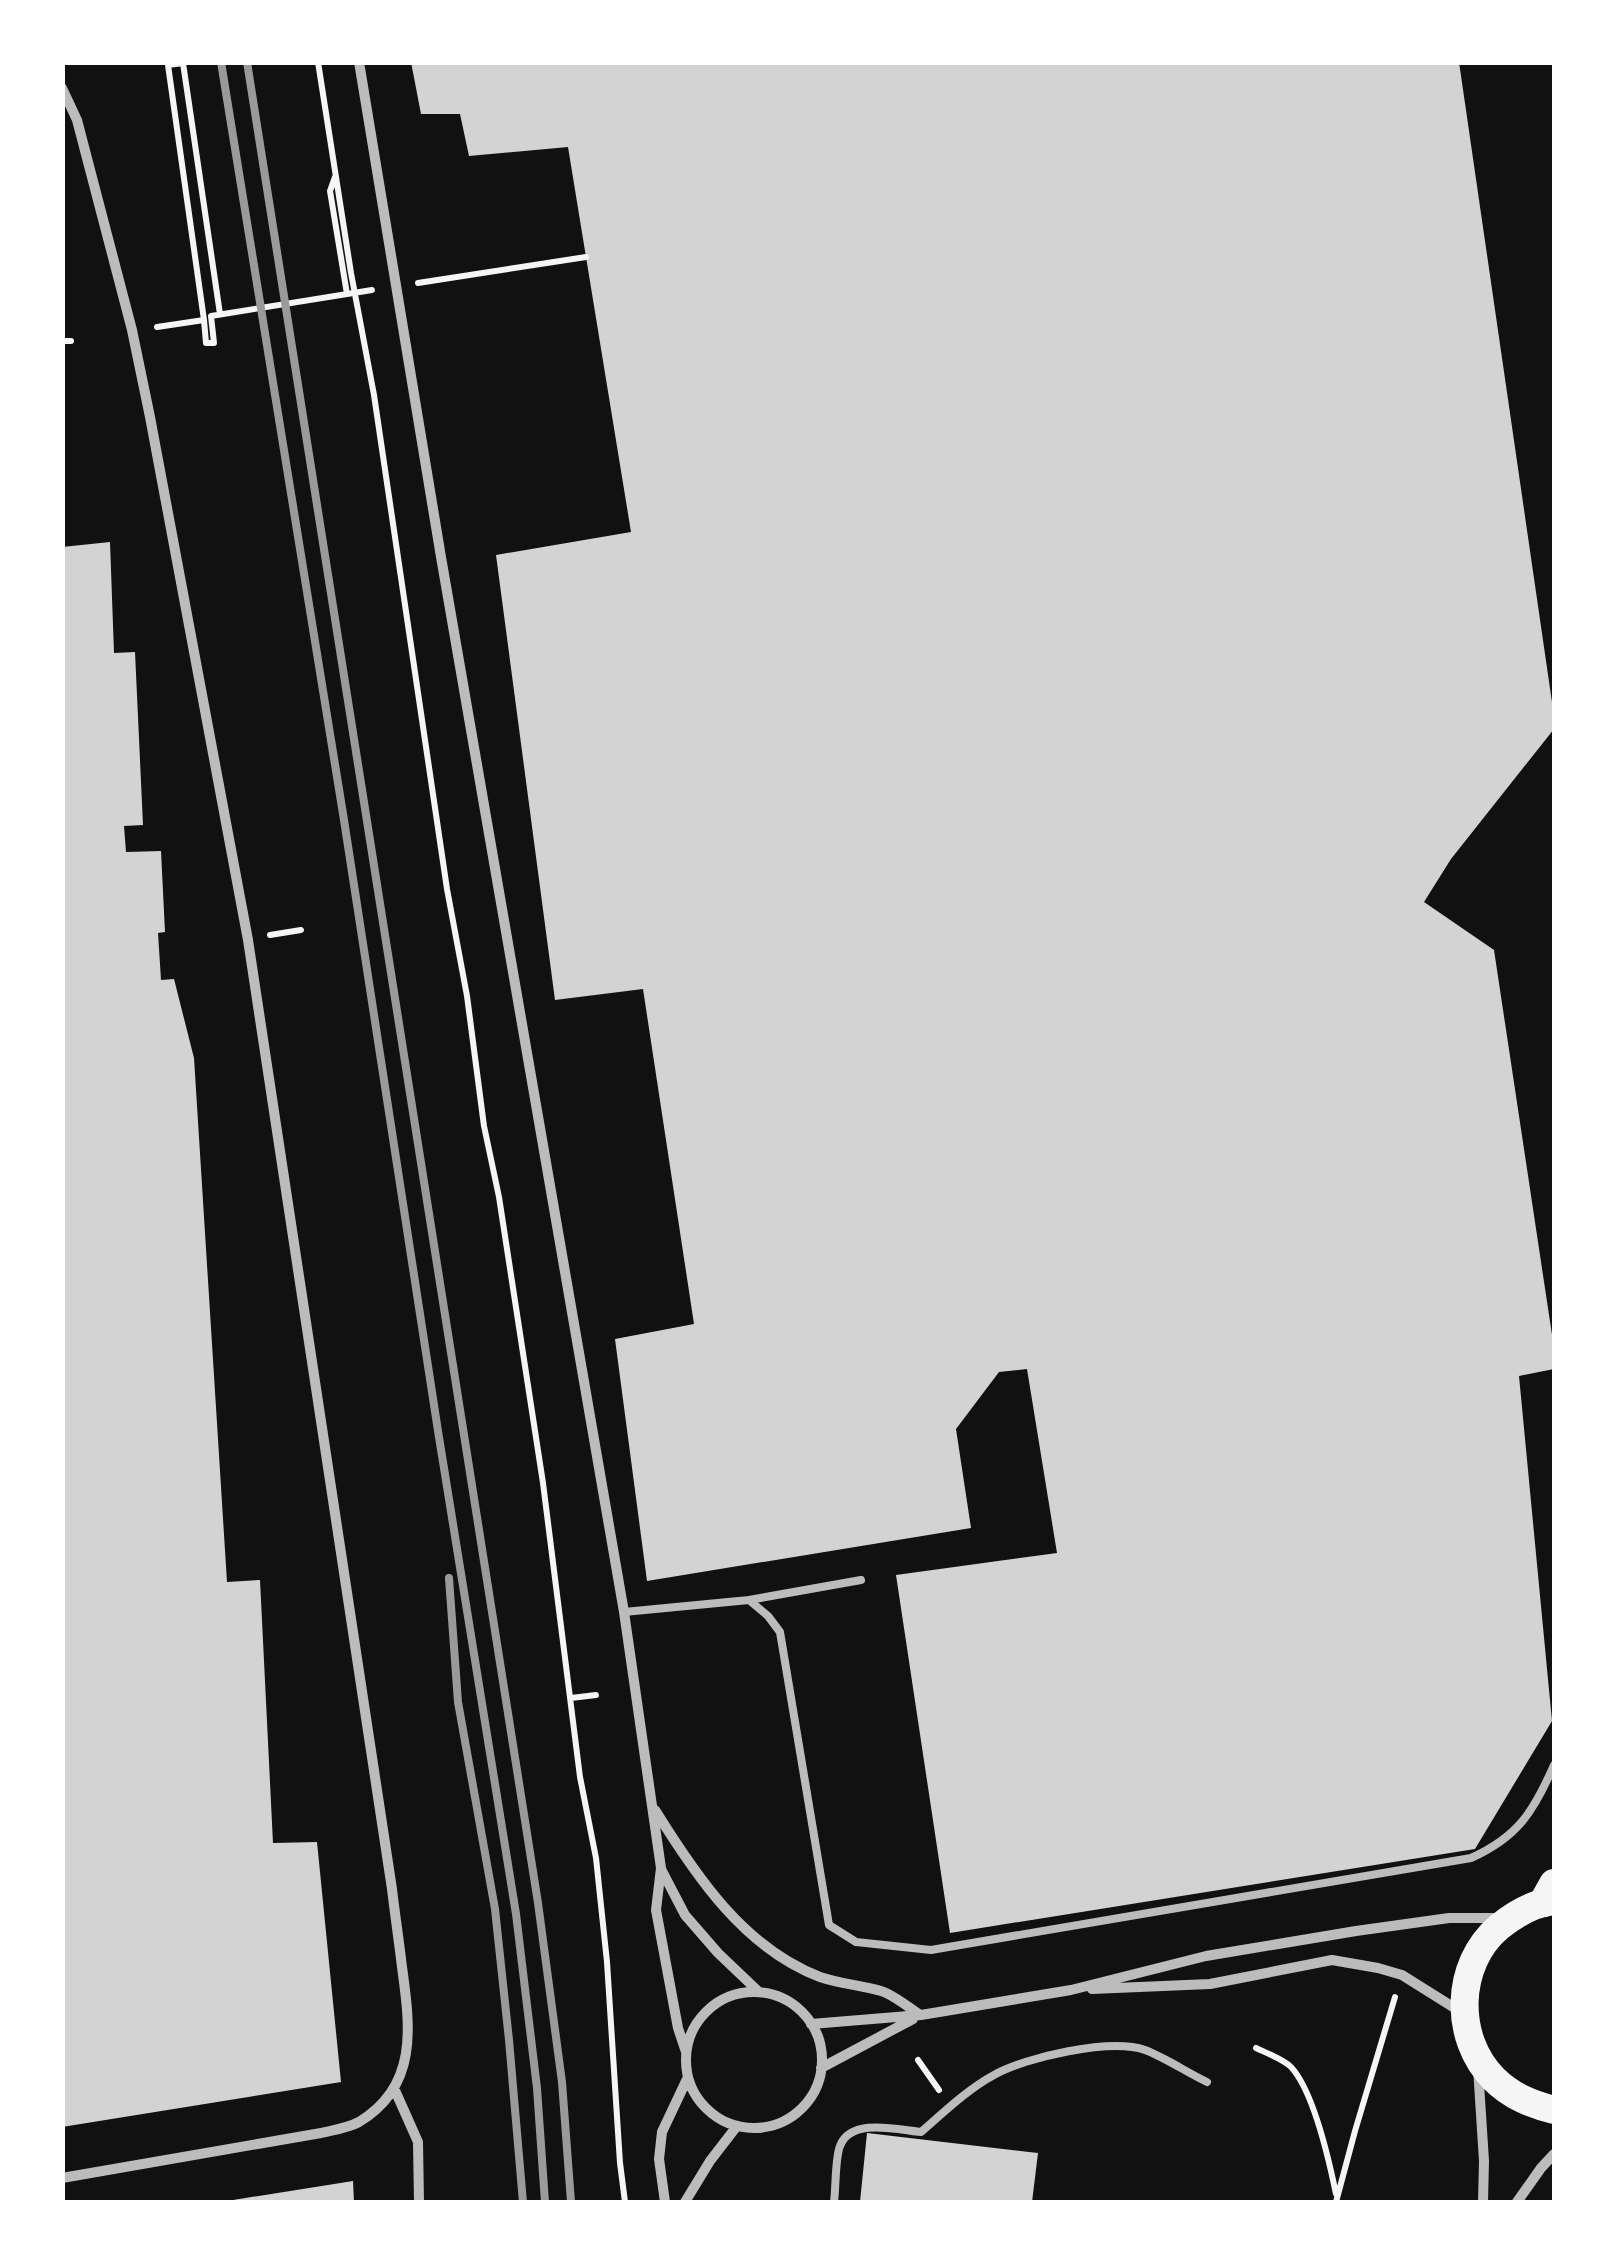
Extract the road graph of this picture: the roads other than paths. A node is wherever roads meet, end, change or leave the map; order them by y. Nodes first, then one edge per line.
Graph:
1 (359, 62) edge
2 (62, 88) edge
3 (861, 1580) dead end
4 (750, 1600) junction
5 (624, 1612) junction
6 (1554, 1765) edge
7 (653, 1807) junction
8 (661, 1868) junction
9 (1551, 1896) edge
10 (1510, 1918) junction
11 (1071, 1990) junction
12 (759, 1992) junction
13 (1464, 2014) junction
14 (921, 2015) junction
15 (811, 2024) junction
16 (686, 2052) junction
17 (1477, 2057) junction
18 (822, 2068) junction
19 (688, 2077) junction
20 (1207, 2082) dead end
21 (394, 2088) junction
22 (1554, 2110) edge
23 (737, 2126) junction
24 (1554, 2154) edge
25 (62, 2178) edge
26 (420, 2202) edge
27 (665, 2202) edge
28 (685, 2202) edge
29 (834, 2202) edge
30 (1483, 2202) edge
31 (1517, 2202) edge

1 - 5 street
2 - 21 street
3 - 4 lane
4 - 5 lane
4 - 6 lane
5 - 7 street
7 - 8 street
7 - 14 street
8 - 12 street
8 - 16 street
9 - 10 highway
10 - 11 street
10 - 13 highway
11 - 13 street
11 - 14 street
12 - 15 street
12 - 16 street
13 - 17 highway
14 - 15 street
14 - 18 street
15 - 18 street
16 - 19 street
17 - 22 highway
17 - 30 street
18 - 23 street
19 - 23 street
19 - 27 street
20 - 29 lane
21 - 25 street
21 - 26 street
23 - 28 street
24 - 31 street

